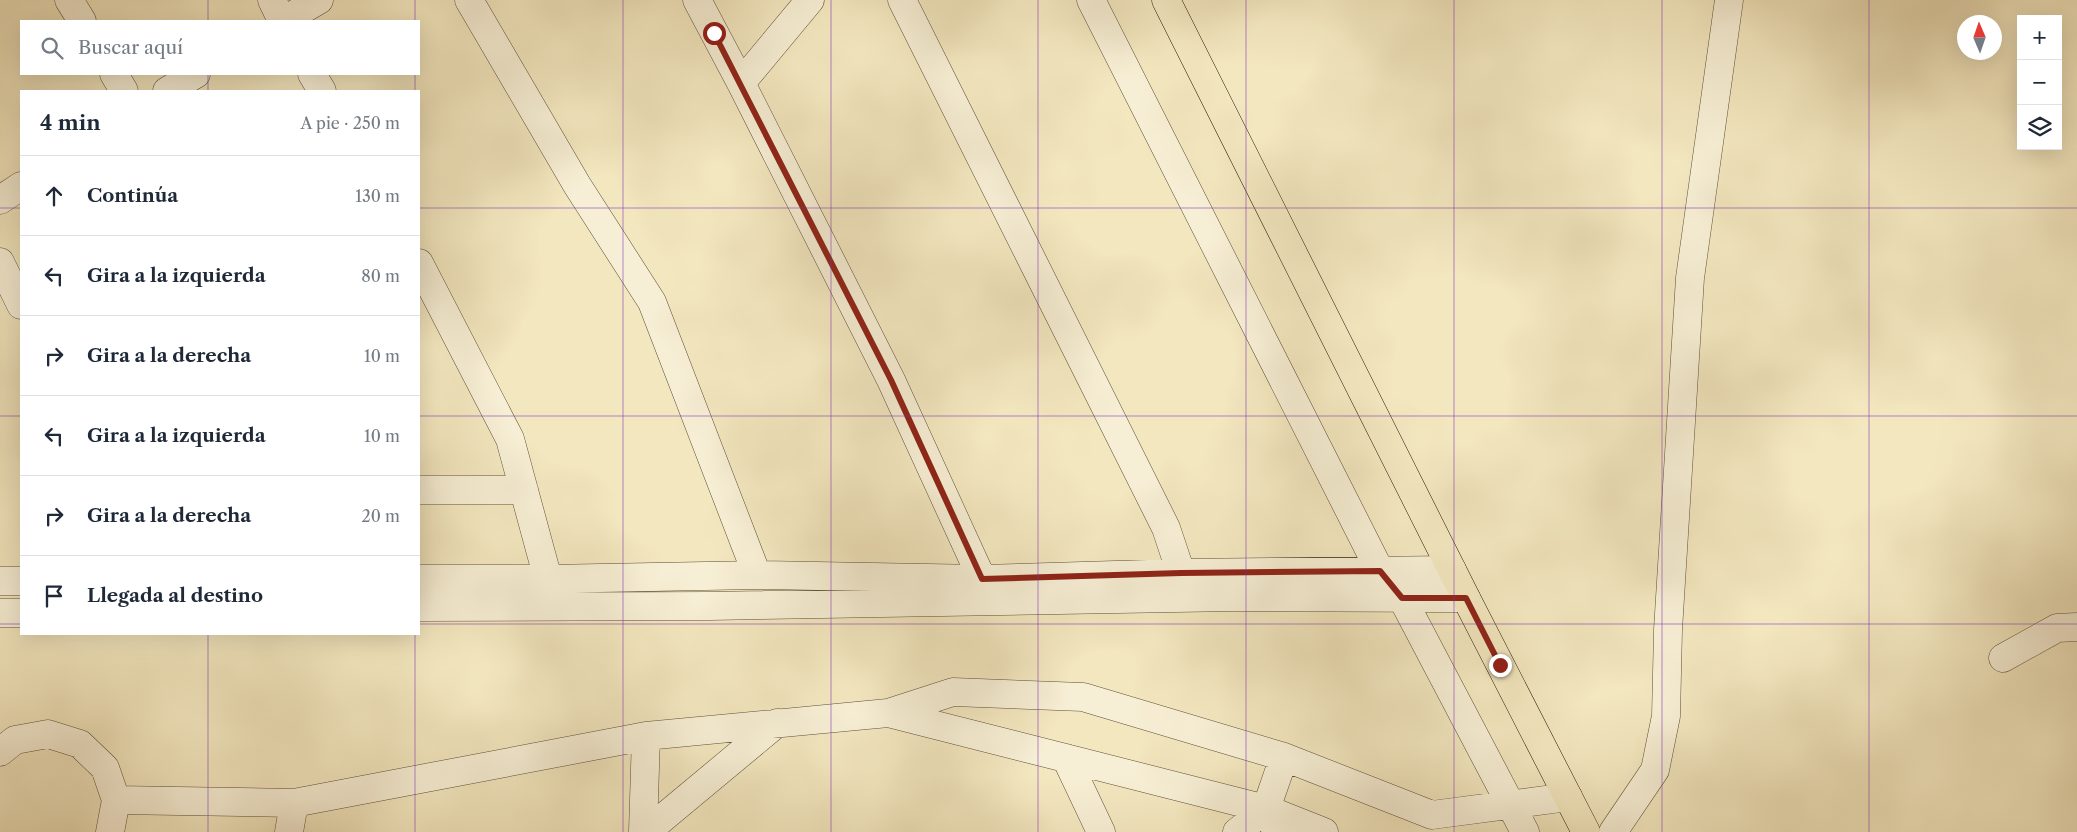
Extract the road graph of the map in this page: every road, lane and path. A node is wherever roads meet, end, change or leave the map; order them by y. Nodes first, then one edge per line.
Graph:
1 (69, 0) edge
2 (272, 0) edge
3 (319, 0) edge
4 (469, 0) edge
5 (696, 0) edge
6 (810, 0) edge
7 (902, 0) edge
8 (1091, 0) edge
9 (1166, 0) edge
10 (1729, 0) edge
11 (81, 20) edge
12 (282, 20) edge
13 (285, 20) edge
14 (115, 75) edge
15 (194, 75) edge
16 (313, 75) edge
17 (741, 83) junction
18 (123, 90) edge
19 (169, 90) edge
20 (321, 90) edge
21 (20, 187) edge
22 (0, 200) edge
23 (0, 262) edge
24 (420, 265) edge
25 (20, 302) edge
26 (420, 490) edge
27 (524, 490) junction
28 (1452, 570) junction
29 (1380, 571) junction
30 (1181, 573) junction
31 (758, 575) junction
32 (420, 579) edge
33 (548, 579) junction
34 (0, 581) edge
35 (20, 581) edge
36 (983, 590) junction
37 (1402, 598) junction
38 (1466, 598) junction
39 (420, 607) edge
40 (550, 607) junction
41 (0, 613) edge
42 (20, 613) edge
43 (2077, 627) edge
44 (2002, 658) dead end
45 (888, 713) junction
46 (777, 724) junction
47 (646, 736) junction
48 (0, 752) edge
49 (1284, 757) junction
50 (1066, 758) junction
51 (1568, 798) junction
52 (116, 800) junction
53 (294, 803) junction
54 (1512, 805) junction
55 (1271, 820) edge
56 (1431, 824) edge
57 (110, 832) edge
58 (289, 832) edge
59 (645, 832) edge
60 (1100, 832) edge
61 (1237, 832) edge
62 (1324, 832) edge
63 (1525, 832) edge
64 (1586, 832) edge
65 (1613, 832) edge

1 - 11 street
2 - 12 street
3 - 13 street
4 - 31 street
5 - 17 street
6 - 17 street
7 - 30 street
8 - 29 street
9 - 28 main road
10 - 65 street
14 - 18 street
15 - 19 street
16 - 20 street
17 - 36 street
21 - 22 street
23 - 25 street
24 - 27 street
26 - 27 street
27 - 33 street
28 - 29 street
28 - 38 main road
29 - 30 street
29 - 37 street
30 - 36 street
31 - 33 street
31 - 36 street
32 - 33 street
33 - 40 street
34 - 35 street
36 - 37 street
36 - 40 street
37 - 38 street
37 - 54 street
38 - 51 main road
39 - 40 street
41 - 42 street
43 - 44 street
45 - 46 street
45 - 49 street
45 - 50 street
46 - 47 street
46 - 59 street
47 - 53 street
47 - 59 street
48 - 52 street
49 - 55 street
49 - 56 street
50 - 55 street
50 - 60 street
51 - 54 street
51 - 64 main road
52 - 53 street
52 - 57 street
53 - 58 street
54 - 56 street
54 - 63 street
55 - 61 street
55 - 62 street

